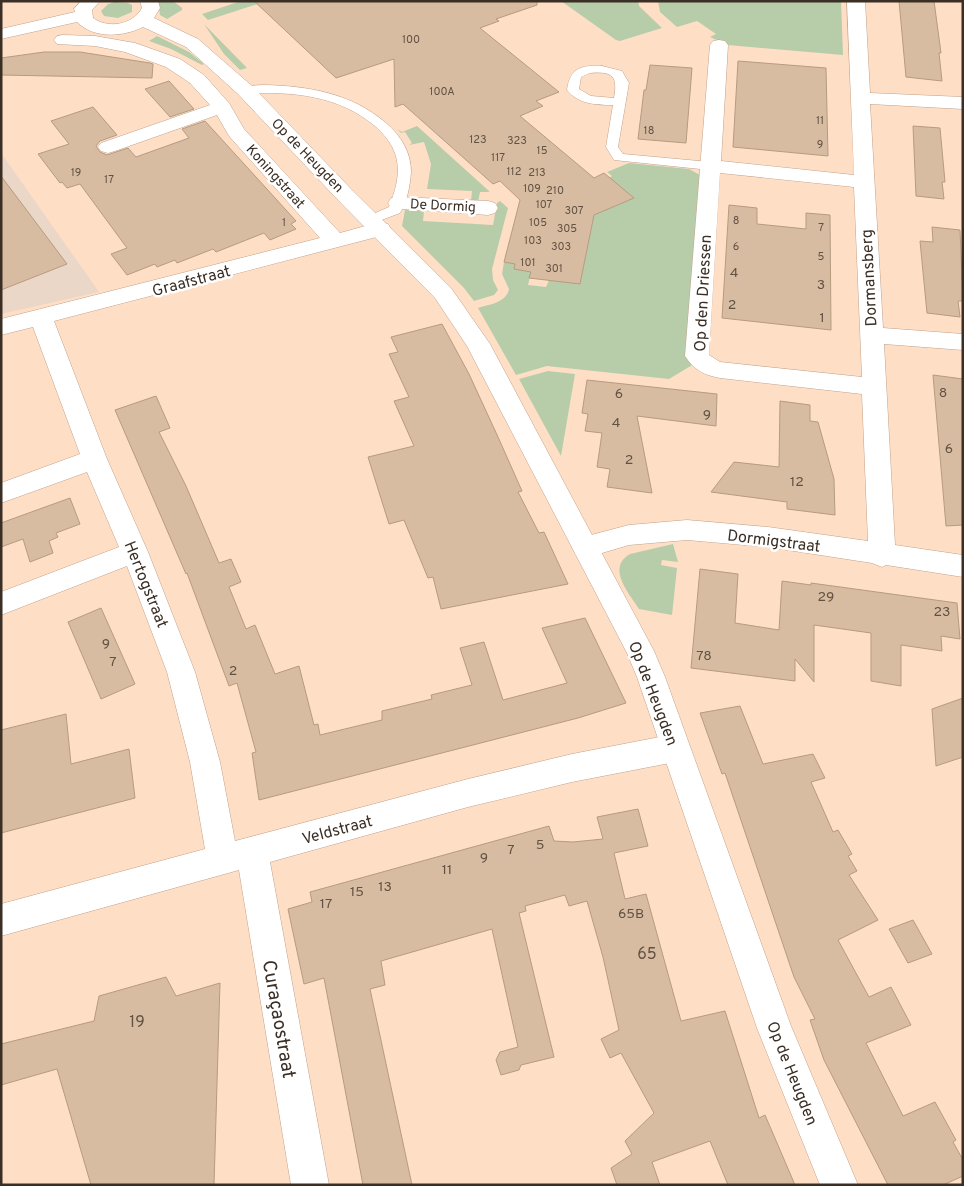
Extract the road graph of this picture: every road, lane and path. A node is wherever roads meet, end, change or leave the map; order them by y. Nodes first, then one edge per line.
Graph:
1 (149, 1) edge
2 (856, 1) edge
3 (87, 9) edge
4 (143, 20) junction
5 (1, 34) edge
6 (63, 40) dead end
7 (719, 45) dead end
8 (245, 90) junction
9 (860, 98) junction
10 (619, 102) dead end
11 (963, 103) edge
12 (222, 107) junction
13 (108, 147) dead end
14 (710, 166) junction
15 (864, 182) junction
16 (398, 203) junction
17 (488, 208) dead end
18 (375, 225) junction
19 (336, 241) junction
20 (41, 317) junction
21 (1, 327) edge
22 (871, 335) junction
23 (963, 342) edge
24 (875, 387) junction
25 (94, 459) junction
26 (1, 493) edge
27 (585, 547) junction
28 (135, 552) junction
29 (882, 556) junction
30 (963, 566) edge
31 (1, 604) edge
32 (674, 748) junction
33 (238, 856) junction
34 (1, 920) edge
35 (310, 1185) edge
36 (839, 1185) edge

1 - 4 street
2 - 9 street, Dormansberg
3 - 4 street
3 - 5 street
4 - 8 street, Op de Heugden
6 - 12 street, Koningstraat
7 - 14 street, Op den Driessen
8 - 16 lane
8 - 18 street, Op de Heugden
9 - 11 street
9 - 15 street, Dormansberg
10 - 14 lane
12 - 13 street
12 - 19 street, Koningstraat
14 - 15 street
14 - 24 street, Op den Driessen
15 - 22 street, Dormansberg
16 - 17 street, De Dormig
16 - 18 lane
18 - 19 street, Graafstraat
18 - 27 street, Op de Heugden
19 - 20 street, Graafstraat
20 - 21 street, Graafstraat
20 - 25 street, Hertogstraat
22 - 23 street
22 - 24 street, Dormansberg
24 - 29 street, Dormansberg
25 - 26 street
25 - 28 street, Hertogstraat
27 - 29 street, Dormigstraat
27 - 32 street, Op de Heugden
28 - 31 street
28 - 33 street, Hertogstraat
29 - 30 street, Dormigstraat
32 - 33 street, Veldstraat
32 - 36 street, Op de Heugden
33 - 34 street, Veldstraat
33 - 35 street, Curaçaostraat

